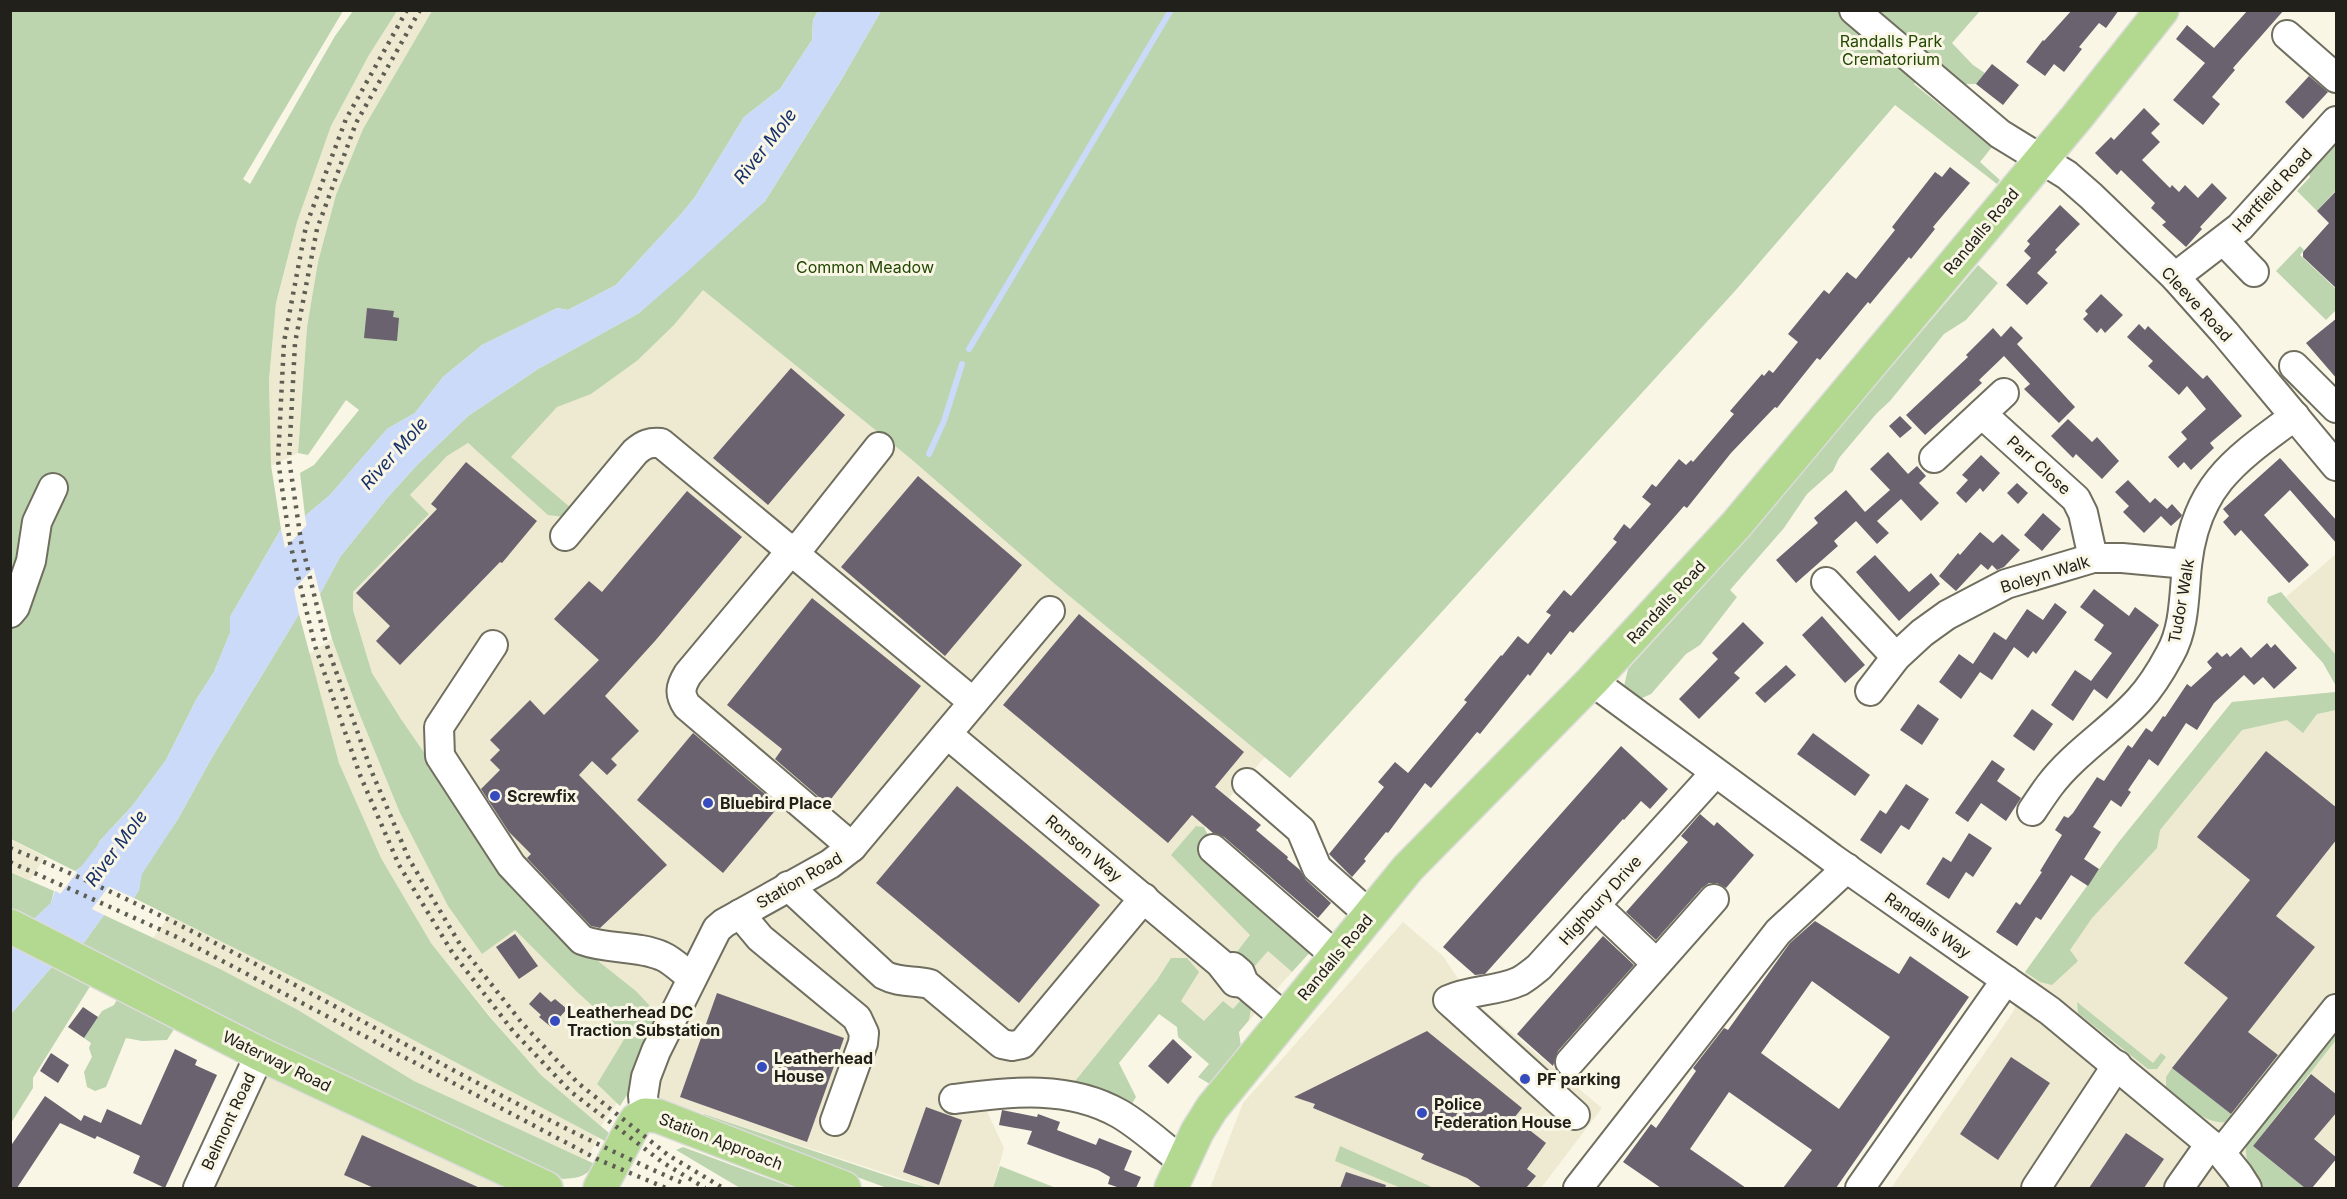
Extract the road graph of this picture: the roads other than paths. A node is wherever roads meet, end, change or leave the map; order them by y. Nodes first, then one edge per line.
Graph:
1 (1854, 10) edge
2 (2162, 10) edge
3 (2287, 34) dead end
4 (2337, 78) edge
5 (2337, 121) edge
6 (2042, 158) junction
7 (2224, 241) junction
8 (2254, 272) dead end
9 (2175, 277) junction
10 (2294, 366) dead end
11 (2004, 393) dead end
12 (2337, 408) edge
13 (1982, 414) junction
14 (2295, 416) junction
15 (879, 447) dead end
16 (1934, 458) dead end
17 (2337, 466) edge
18 (54, 488) dead end
19 (565, 536) dead end
20 (790, 552) junction
21 (2093, 558) junction
22 (2187, 564) junction
23 (1826, 582) dead end
24 (1050, 611) dead end
25 (10, 613) edge
26 (493, 645) dead end
27 (1896, 657) junction
28 (1592, 681) junction
29 (1870, 691) dead end
30 (974, 702) junction
31 (947, 734) junction
32 (1715, 773) junction
33 (1246, 783) dead end
34 (2032, 811) dead end
35 (852, 848) junction
36 (1213, 849) dead end
37 (1847, 868) junction
38 (788, 886) junction
39 (1144, 898) junction
40 (1713, 899) dead end
41 (1595, 905) junction
42 (740, 914) junction
43 (1370, 915) junction
44 (10, 926) edge
45 (1336, 956) junction
46 (1656, 963) junction
47 (692, 978) junction
48 (2006, 980) junction
49 (2337, 1009) edge
50 (1285, 1018) junction
51 (260, 1054) junction
52 (1570, 1062) dead end
53 (2117, 1065) junction
54 (954, 1099) dead end
55 (645, 1115) junction
56 (1575, 1115) dead end
57 (835, 1121) dead end
58 (2216, 1148) junction
59 (1176, 1175) edge
60 (198, 1188) edge
61 (546, 1188) edge
62 (599, 1188) edge
63 (844, 1188) edge
64 (1578, 1188) edge
65 (1860, 1188) edge
66 (2036, 1188) edge
67 (2179, 1188) edge
68 (2247, 1188) edge

1 - 6 street, Cleeve Road
2 - 6 main road, Randalls Road
3 - 4 street
5 - 7 street, Hartfield Road
6 - 9 street, Cleeve Road
6 - 28 main road, Randalls Road
7 - 8 street
7 - 9 street, Hartfield Road
9 - 14 street, Cleeve Road
10 - 12 street
11 - 13 street
13 - 16 street
13 - 21 street, Parr Close
14 - 17 street, Cleeve Road
14 - 22 street, Tudor Walk
15 - 20 street
18 - 25 street
19 - 20 street
20 - 30 street
20 - 35 street
21 - 22 street, Boleyn Walk
21 - 27 street, Boleyn Walk
22 - 34 street, Tudor Walk
23 - 27 street
24 - 30 street, Station Road
26 - 47 street
27 - 29 street, Boleyn Walk
28 - 32 street, Randalls Way
28 - 43 main road, Randalls Road
30 - 31 street, Station Road
31 - 35 street, Station Road
31 - 39 street, Ronson Way
32 - 37 street, Randalls Way
32 - 41 street, Highbury Drive
33 - 43 street
35 - 38 street, Station Road
36 - 45 street
37 - 48 street, Randalls Way
37 - 64 street
38 - 39 street
38 - 42 street, Station Road
39 - 50 street, Ronson Way
40 - 46 street
41 - 46 street
41 - 56 street, Highbury Drive
42 - 47 street, Station Road
42 - 57 street
43 - 45 main road, Randalls Road
44 - 51 main road, Waterway Road
45 - 50 main road, Randalls Road
46 - 52 street
47 - 55 street, Station Road
48 - 53 street, Randalls Way
48 - 65 street
49 - 58 street
50 - 59 main road, Randalls Road
51 - 60 street, Belmont Road
51 - 61 main road, Waterway Road
53 - 58 street, Randalls Way
53 - 66 street
54 - 59 street
55 - 62 main road, Station Approach
55 - 63 main road, Station Approach
58 - 67 street
58 - 68 street, Randalls Way

